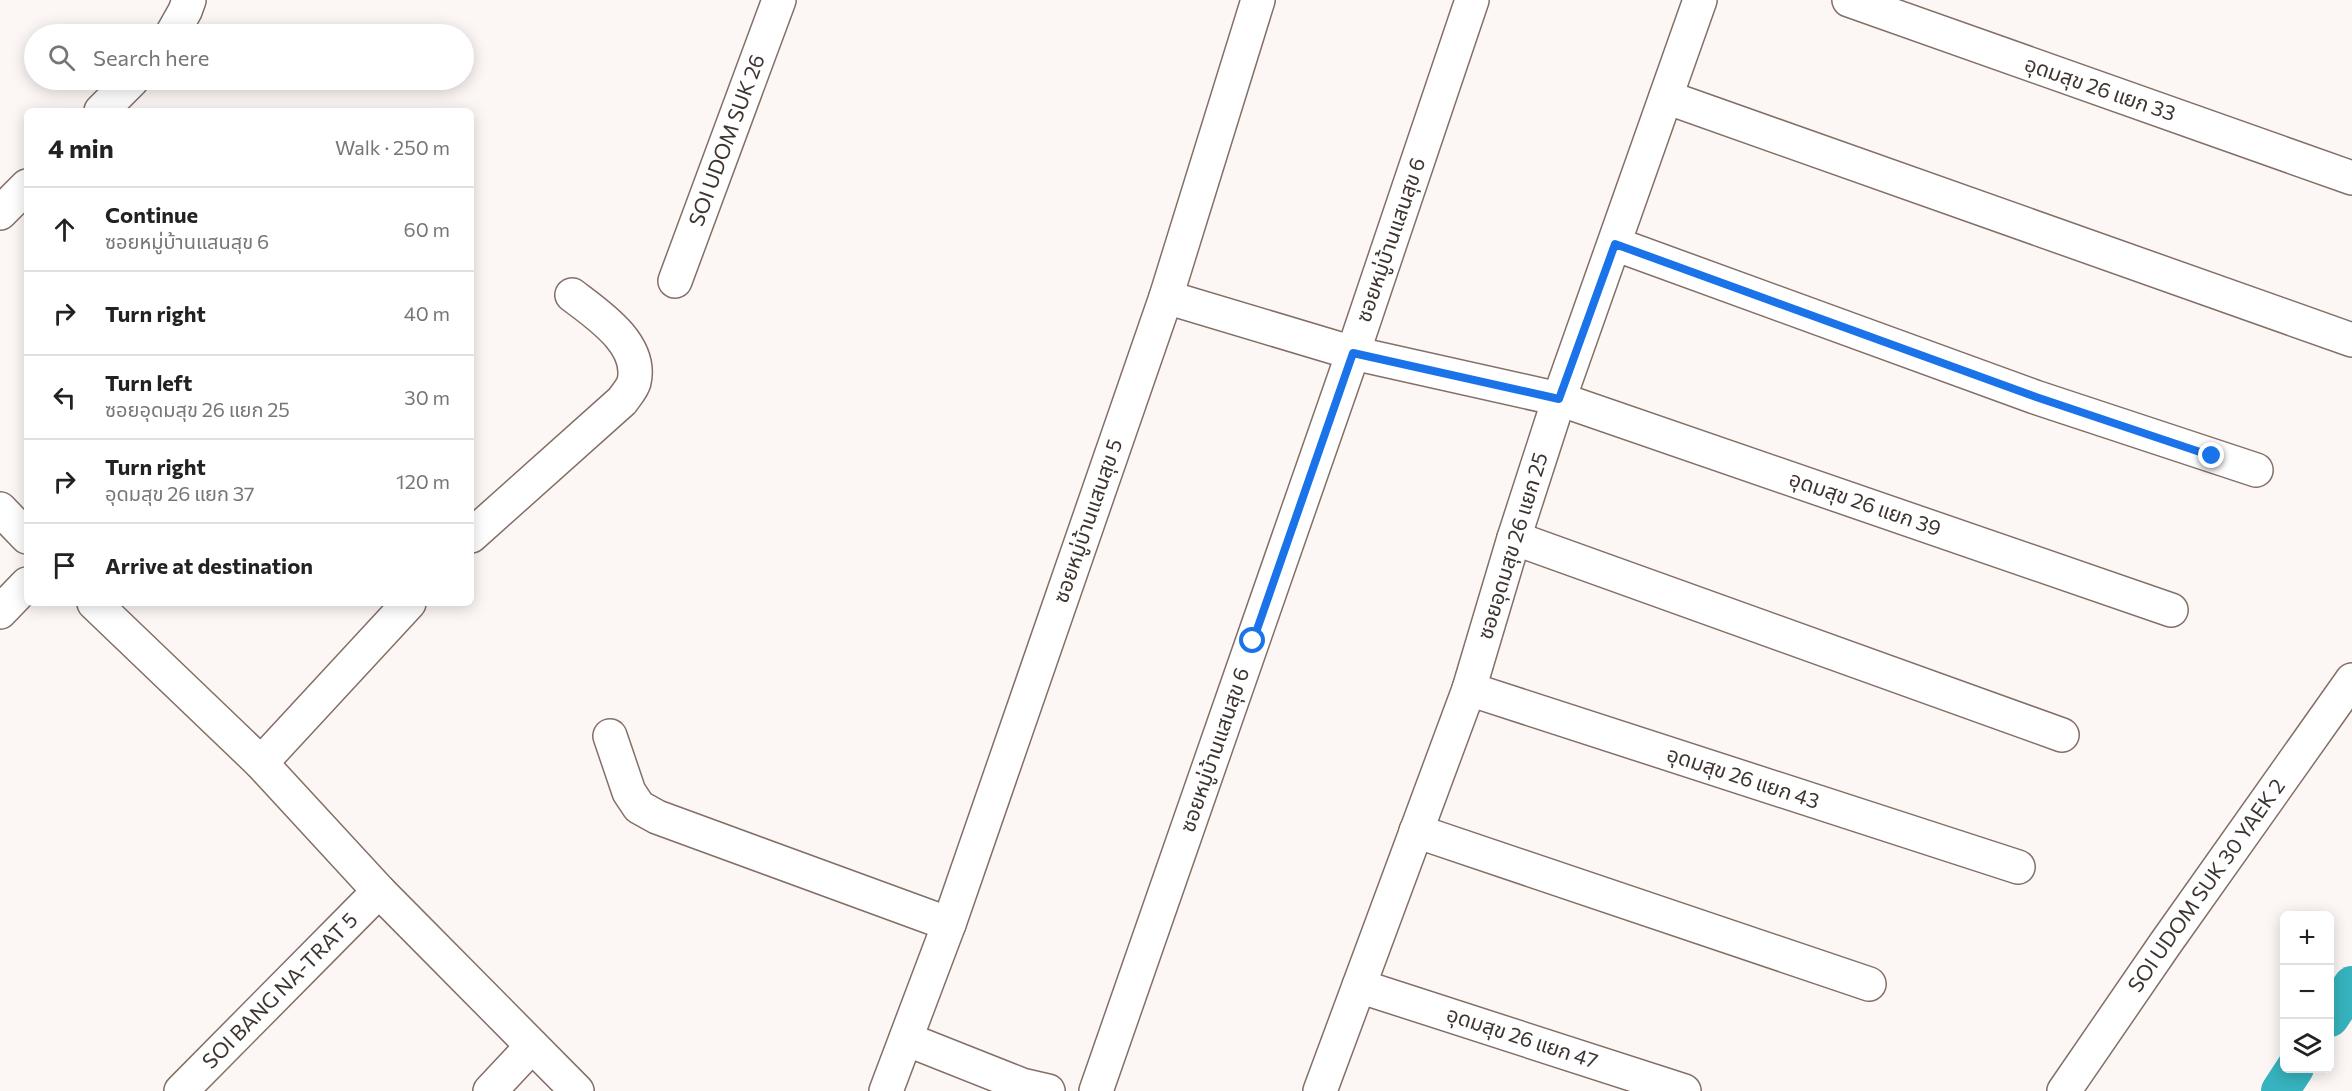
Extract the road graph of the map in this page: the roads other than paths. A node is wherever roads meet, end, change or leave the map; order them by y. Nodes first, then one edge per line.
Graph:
1 (189, 0) edge
2 (779, 0) edge
3 (1258, 0) edge
4 (1472, 0) edge
5 (1700, 0) edge
6 (1849, 0) edge
7 (178, 24) edge
8 (122, 90) edge
9 (1666, 97) junction
10 (104, 108) edge
11 (2352, 178) edge
12 (24, 189) edge
13 (0, 213) edge
14 (1615, 244) junction
15 (675, 281) dead end
16 (572, 295) dead end
17 (1166, 297) junction
18 (2352, 340) edge
19 (1353, 353) junction
20 (1559, 399) junction
21 (2256, 470) dead end
22 (0, 509) edge
23 (474, 533) edge
24 (24, 534) edge
25 (1514, 538) junction
26 (24, 587) edge
27 (100, 606) edge
28 (406, 606) edge
29 (2171, 610) dead end
30 (0, 612) edge
31 (2352, 680) edge
32 (1469, 689) junction
33 (2062, 735) dead end
34 (610, 736) dead end
35 (261, 763) junction
36 (1416, 831) junction
37 (2018, 867) dead end
38 (379, 891) junction
39 (950, 924) junction
40 (1869, 984) dead end
41 (1359, 986) junction
42 (906, 1039) junction
43 (532, 1046) junction
44 (181, 1091) edge
45 (490, 1091) edge
46 (577, 1091) edge
47 (886, 1091) edge
48 (1048, 1091) edge
49 (1096, 1091) edge
50 (1320, 1091) edge
51 (1684, 1091) edge
52 (2064, 1091) edge

1 - 7 street
2 - 15 street, SOI UDOM SUK 26
3 - 17 street, ซอยหมู่บ้านแสนสุข 5
4 - 19 street, ซอยหมู่บ้านแสนสุข 6
5 - 9 street, ซอยอุดมสุข 26 แยก 25
6 - 11 street, อุดมสุข 26 แยก 33
8 - 10 street
9 - 14 street, ซอยอุดมสุข 26 แยก 25
9 - 18 street
12 - 13 street
14 - 20 street, ซอยอุดมสุข 26 แยก 25
14 - 21 street
16 - 23 street
17 - 19 street, อุดมสุข 26 แยก 39
17 - 39 street, ซอยหมู่บ้านแสนสุข 5
19 - 20 street, อุดมสุข 26 แยก 39
19 - 49 street, ซอยหมู่บ้านแสนสุข 6
20 - 25 street, ซอยอุดมสุข 26 แยก 25
20 - 29 street, อุดมสุข 26 แยก 39
22 - 24 street
25 - 32 street, ซอยอุดมสุข 26 แยก 25
25 - 33 street
26 - 30 street
27 - 35 street
28 - 35 street
31 - 52 street, SOI UDOM SUK 30 YAEK 2
32 - 36 street, ซอยอุดมสุข 26 แยก 25
32 - 37 street, อุดมสุข 26 แยก 43
34 - 39 street
35 - 38 street
36 - 40 street
36 - 41 street, ซอยอุดมสุข 26 แยก 25
38 - 43 street
38 - 44 street, SOI BANG NA-TRAT 5
39 - 42 street, ซอยหมู่บ้านแสนสุข 5
41 - 50 street, ซอยอุดมสุข 26 แยก 25
41 - 51 street, อุดมสุข 26 แยก 47
42 - 47 street, ซอยหมู่บ้านแสนสุข 5
42 - 48 street
43 - 45 street
43 - 46 street

